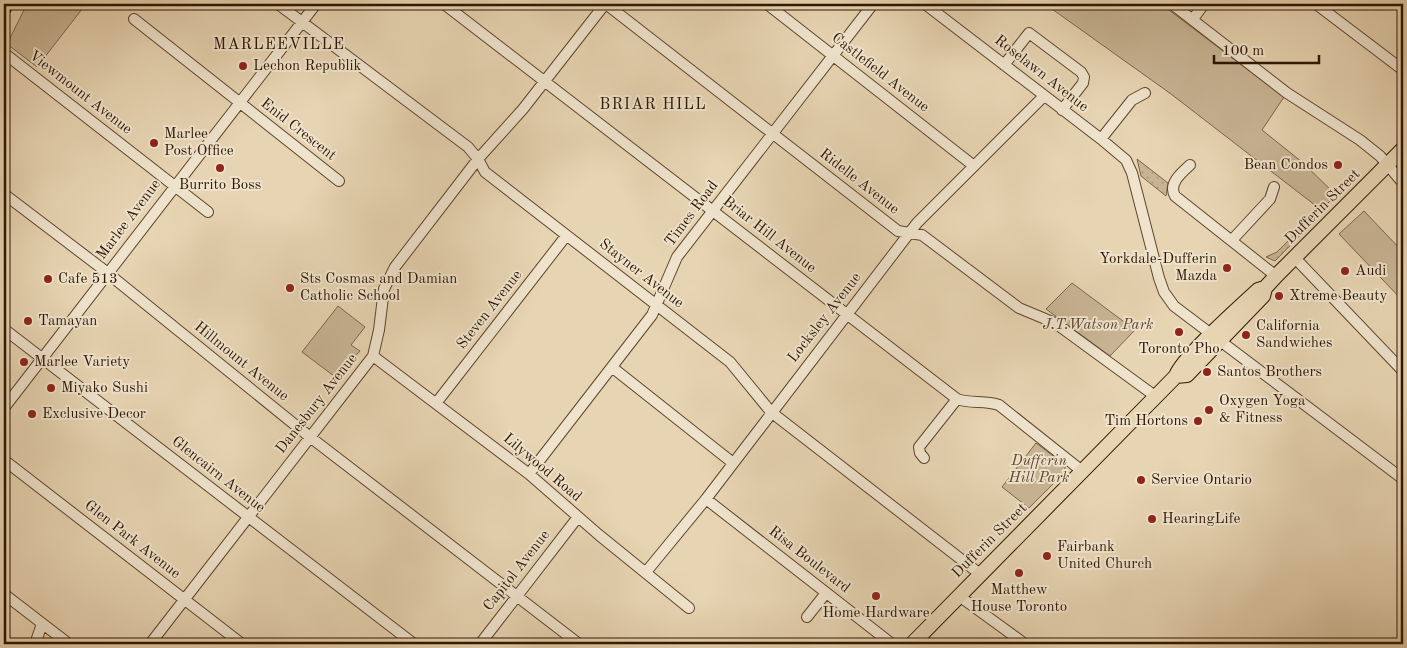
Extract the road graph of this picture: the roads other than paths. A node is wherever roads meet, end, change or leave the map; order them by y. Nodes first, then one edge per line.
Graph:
1 (278, 4) edge
2 (316, 4) edge
3 (444, 4) edge
4 (605, 4) edge
5 (767, 4) edge
6 (873, 4) edge
7 (925, 4) edge
8 (1172, 4) edge
9 (1204, 4) edge
10 (1316, 4) edge
11 (134, 19) dead end
12 (1193, 19) junction
13 (302, 22) junction
14 (4, 54) edge
15 (834, 55) junction
16 (1004, 65) junction
17 (1403, 70) edge
18 (545, 81) junction
19 (1145, 93) dead end
20 (1044, 96) junction
21 (239, 103) junction
22 (1062, 110) junction
23 (773, 134) junction
24 (1101, 139) junction
25 (1403, 149) edge
26 (478, 159) junction
27 (1387, 164) junction
28 (1190, 165) dead end
29 (974, 166) junction
30 (339, 181) dead end
31 (1403, 183) edge
32 (175, 185) junction
33 (1274, 187) dead end
34 (4, 194) edge
35 (714, 210) junction
36 (208, 212) dead end
37 (910, 233) junction
38 (566, 236) junction
39 (1232, 240) junction
40 (1295, 258) junction
41 (107, 273) junction
42 (1276, 276) junction
43 (657, 306) junction
44 (847, 314) junction
45 (4, 329) edge
46 (1217, 338) junction
47 (373, 356) junction
48 (42, 359) junction
49 (613, 368) junction
50 (1403, 371) edge
51 (1155, 396) junction
52 (956, 399) junction
53 (437, 402) junction
54 (4, 408) edge
55 (771, 412) junction
56 (310, 438) junction
57 (924, 458) dead end
58 (4, 460) edge
59 (733, 463) junction
60 (1082, 471) junction
61 (529, 474) junction
62 (1403, 479) edge
63 (706, 499) junction
64 (248, 517) junction
65 (578, 517) junction
66 (646, 572) junction
67 (980, 574) junction
68 (826, 593) junction
69 (4, 594) edge
70 (959, 596) junction
71 (516, 597) junction
72 (184, 600) junction
73 (689, 608) dead end
74 (807, 617) dead end
75 (42, 624) junction
76 (34, 644) edge
77 (69, 644) edge
78 (150, 644) edge
79 (242, 644) edge
80 (414, 644) edge
81 (480, 644) edge
82 (578, 644) edge
83 (892, 644) edge
84 (912, 644) edge
85 (1025, 644) edge

1 - 13 street, Stayner Avenue
2 - 13 street, Marlee Avenue
3 - 18 street, Briar Hill Avenue
4 - 18 street, Danesbury Avenue
4 - 23 street, Ridelle Avenue
5 - 15 street, Castlefield Avenue
6 - 15 street, Times Road
7 - 16 street, Roselawn Avenue
8 - 12 street
9 - 12 street
10 - 17 street
11 - 21 street, Enid Crescent
12 - 27 street
13 - 21 street, Marlee Avenue
13 - 26 street, Stayner Avenue
14 - 32 street, Viewmount Avenue
15 - 23 street, Times Road
15 - 29 street, Castlefield Avenue
16 - 20 street, Roselawn Avenue
16 - 22 street
18 - 26 street, Danesbury Avenue
18 - 35 street, Briar Hill Avenue
19 - 24 street
20 - 22 street, Roselawn Avenue
20 - 29 street, Locksley Avenue
21 - 30 street, Enid Crescent
21 - 32 street, Marlee Avenue
22 - 24 street, Roselawn Avenue
23 - 35 street, Times Road
23 - 37 street, Ridelle Avenue
24 - 46 street, Roselawn Avenue
25 - 27 main road, Dufferin Street
26 - 38 street, Stayner Avenue
26 - 47 street, Danesbury Avenue
27 - 31 street
27 - 40 main road, Dufferin Street
28 - 39 street
29 - 37 street, Locksley Avenue
32 - 36 street, Viewmount Avenue
32 - 41 street, Marlee Avenue
33 - 39 street
34 - 41 street, Hillmount Avenue
35 - 43 street, Times Road
35 - 44 street, Briar Hill Avenue
37 - 44 street, Locksley Avenue
37 - 51 street, Ridelle Avenue
38 - 43 street, Stayner Avenue
38 - 53 street, Steven Avenue
39 - 42 street
40 - 42 main road, Dufferin Street
40 - 50 street
41 - 48 street, Marlee Avenue
41 - 56 street, Hillmount Avenue
42 - 46 main road, Dufferin Street
43 - 49 street, Times Road
43 - 55 street, Stayner Avenue
44 - 52 street, Briar Hill Avenue
44 - 55 street, Locksley Avenue
45 - 48 street, Glencairn Avenue
46 - 51 main road, Dufferin Street
46 - 62 street
47 - 53 street, Lilywood Road
47 - 56 street, Danesbury Avenue
48 - 54 street, Marlee Avenue
48 - 64 street, Glencairn Avenue
49 - 59 street
49 - 61 street, Times Road
51 - 60 main road, Dufferin Street
52 - 57 street
52 - 60 street
53 - 61 street, Lilywood Road
55 - 59 street, Locksley Avenue
55 - 67 street, Stayner Avenue
56 - 64 street, Danesbury Avenue
56 - 71 street, Hillmount Avenue
58 - 72 street, Glen Park Avenue
59 - 63 street, Locksley Avenue
60 - 67 main road, Dufferin Street
61 - 65 street, Lilywood Road
63 - 66 street, Locksley Avenue
63 - 68 street, Risa Boulevard
64 - 72 street, Danesbury Avenue
64 - 80 street, Glencairn Avenue
65 - 66 street, Lilywood Road
65 - 71 street, Capitol Avenue
66 - 73 street, Lilywood Road
67 - 70 main road, Dufferin Street
68 - 74 street
68 - 83 street, Risa Boulevard
69 - 75 street
70 - 84 main road, Dufferin Street
70 - 85 street
71 - 81 street, Capitol Avenue
71 - 82 street, Hillmount Avenue
72 - 78 street, Danesbury Avenue
72 - 79 street, Glen Park Avenue
75 - 76 street
75 - 77 street

